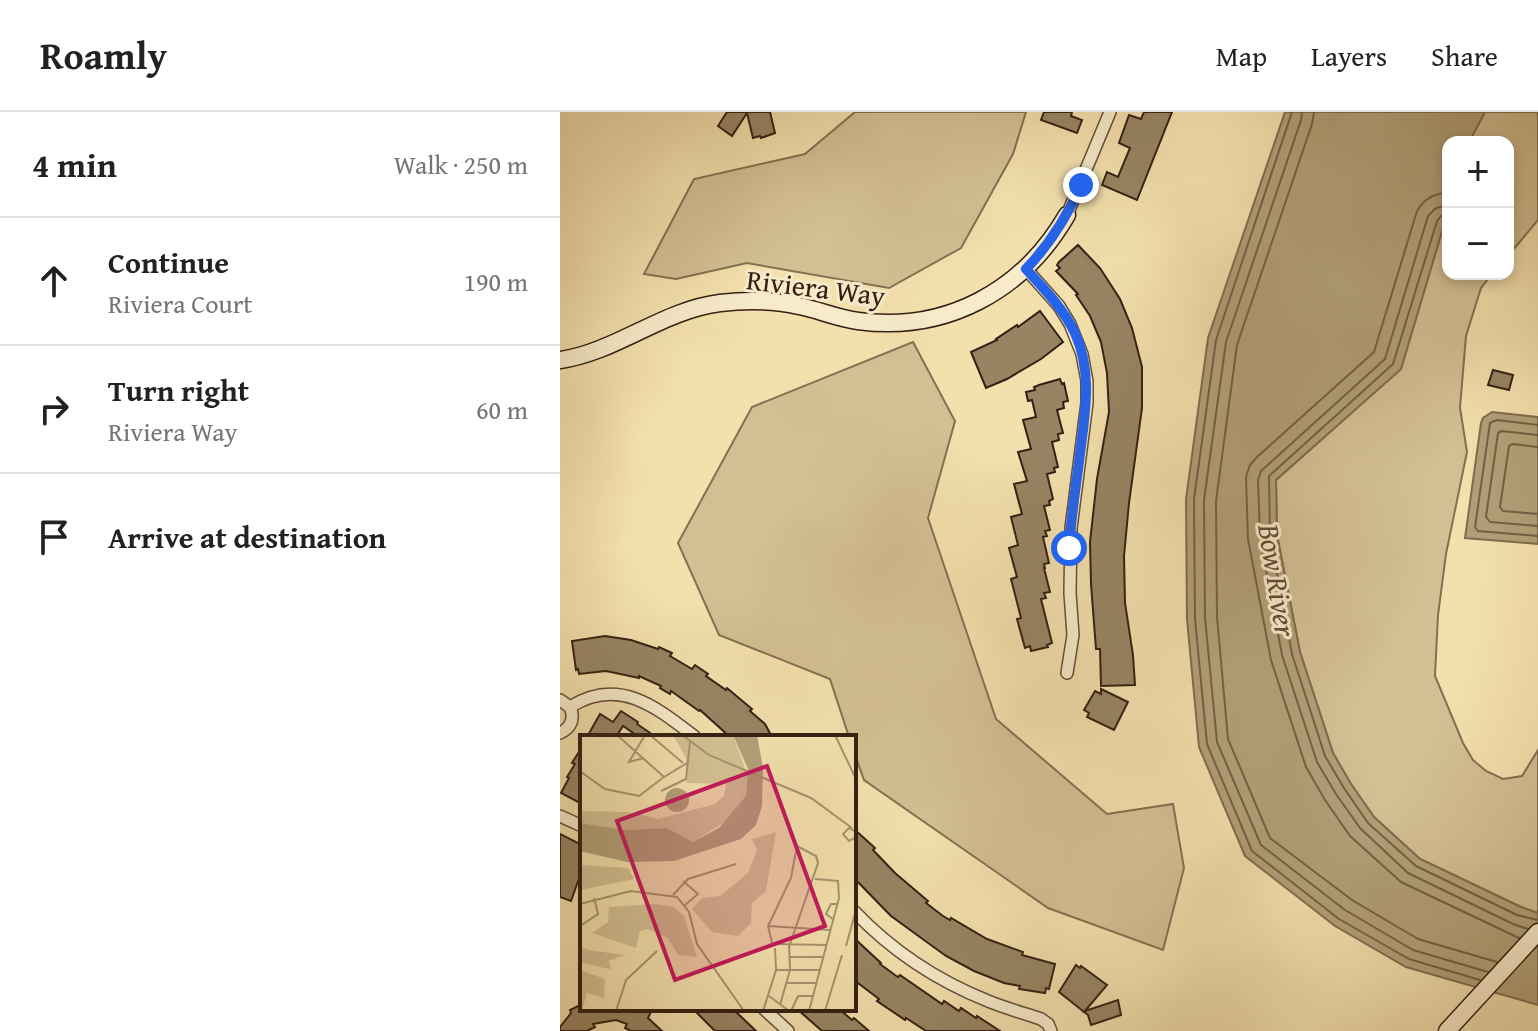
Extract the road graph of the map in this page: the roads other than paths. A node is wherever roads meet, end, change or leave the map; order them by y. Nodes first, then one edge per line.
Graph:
1 (1110, 112) edge
2 (1067, 215) joint
3 (1026, 269) junction
4 (560, 360) edge
5 (1067, 673) dead end
6 (565, 704) edge
7 (560, 733) edge
8 (692, 735) edge
9 (560, 816) edge
10 (580, 825) edge
11 (856, 913) edge
12 (1538, 932) edge
13 (766, 1011) edge
14 (788, 1031) edge
15 (1051, 1031) edge
16 (1447, 1031) edge

1 - 2 street, Riviera Way
2 - 3 street, Riviera Way
3 - 4 street, Riviera Way
3 - 5 street
6 - 7 street
6 - 8 street
9 - 10 street
11 - 15 street
12 - 16 street
13 - 14 street

